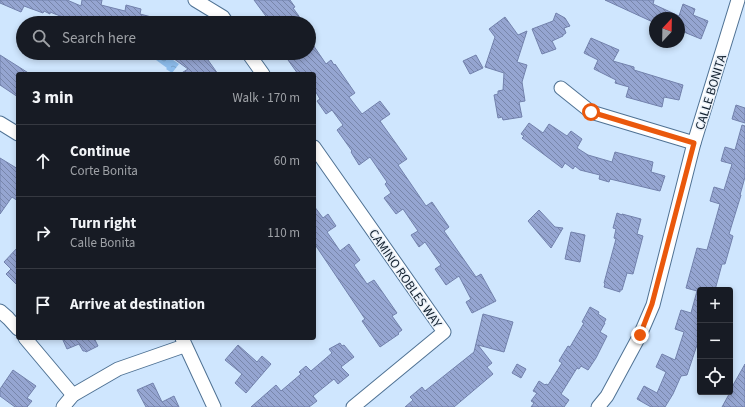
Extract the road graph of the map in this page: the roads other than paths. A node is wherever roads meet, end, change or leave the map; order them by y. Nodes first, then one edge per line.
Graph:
1 (195, 0) edge
2 (738, 0) edge
3 (221, 16) edge
4 (253, 60) edge
5 (262, 72) edge
6 (561, 88) dead end
7 (0, 123) edge
8 (16, 133) edge
9 (694, 143) junction
10 (316, 150) edge
11 (0, 312) edge
12 (16, 327) edge
13 (27, 340) edge
14 (183, 342) edge
15 (73, 395) junction
16 (63, 407) edge
17 (214, 407) edge
18 (353, 407) edge
19 (598, 407) edge

1 - 3 street
2 - 9 street, CALLE BONITA
4 - 5 street
6 - 9 street
7 - 8 street
9 - 19 street, CALLE BONITA
10 - 18 street, CAMINO ROBLES WAY
11 - 12 street
13 - 15 street
14 - 15 street
14 - 17 street
15 - 16 street

